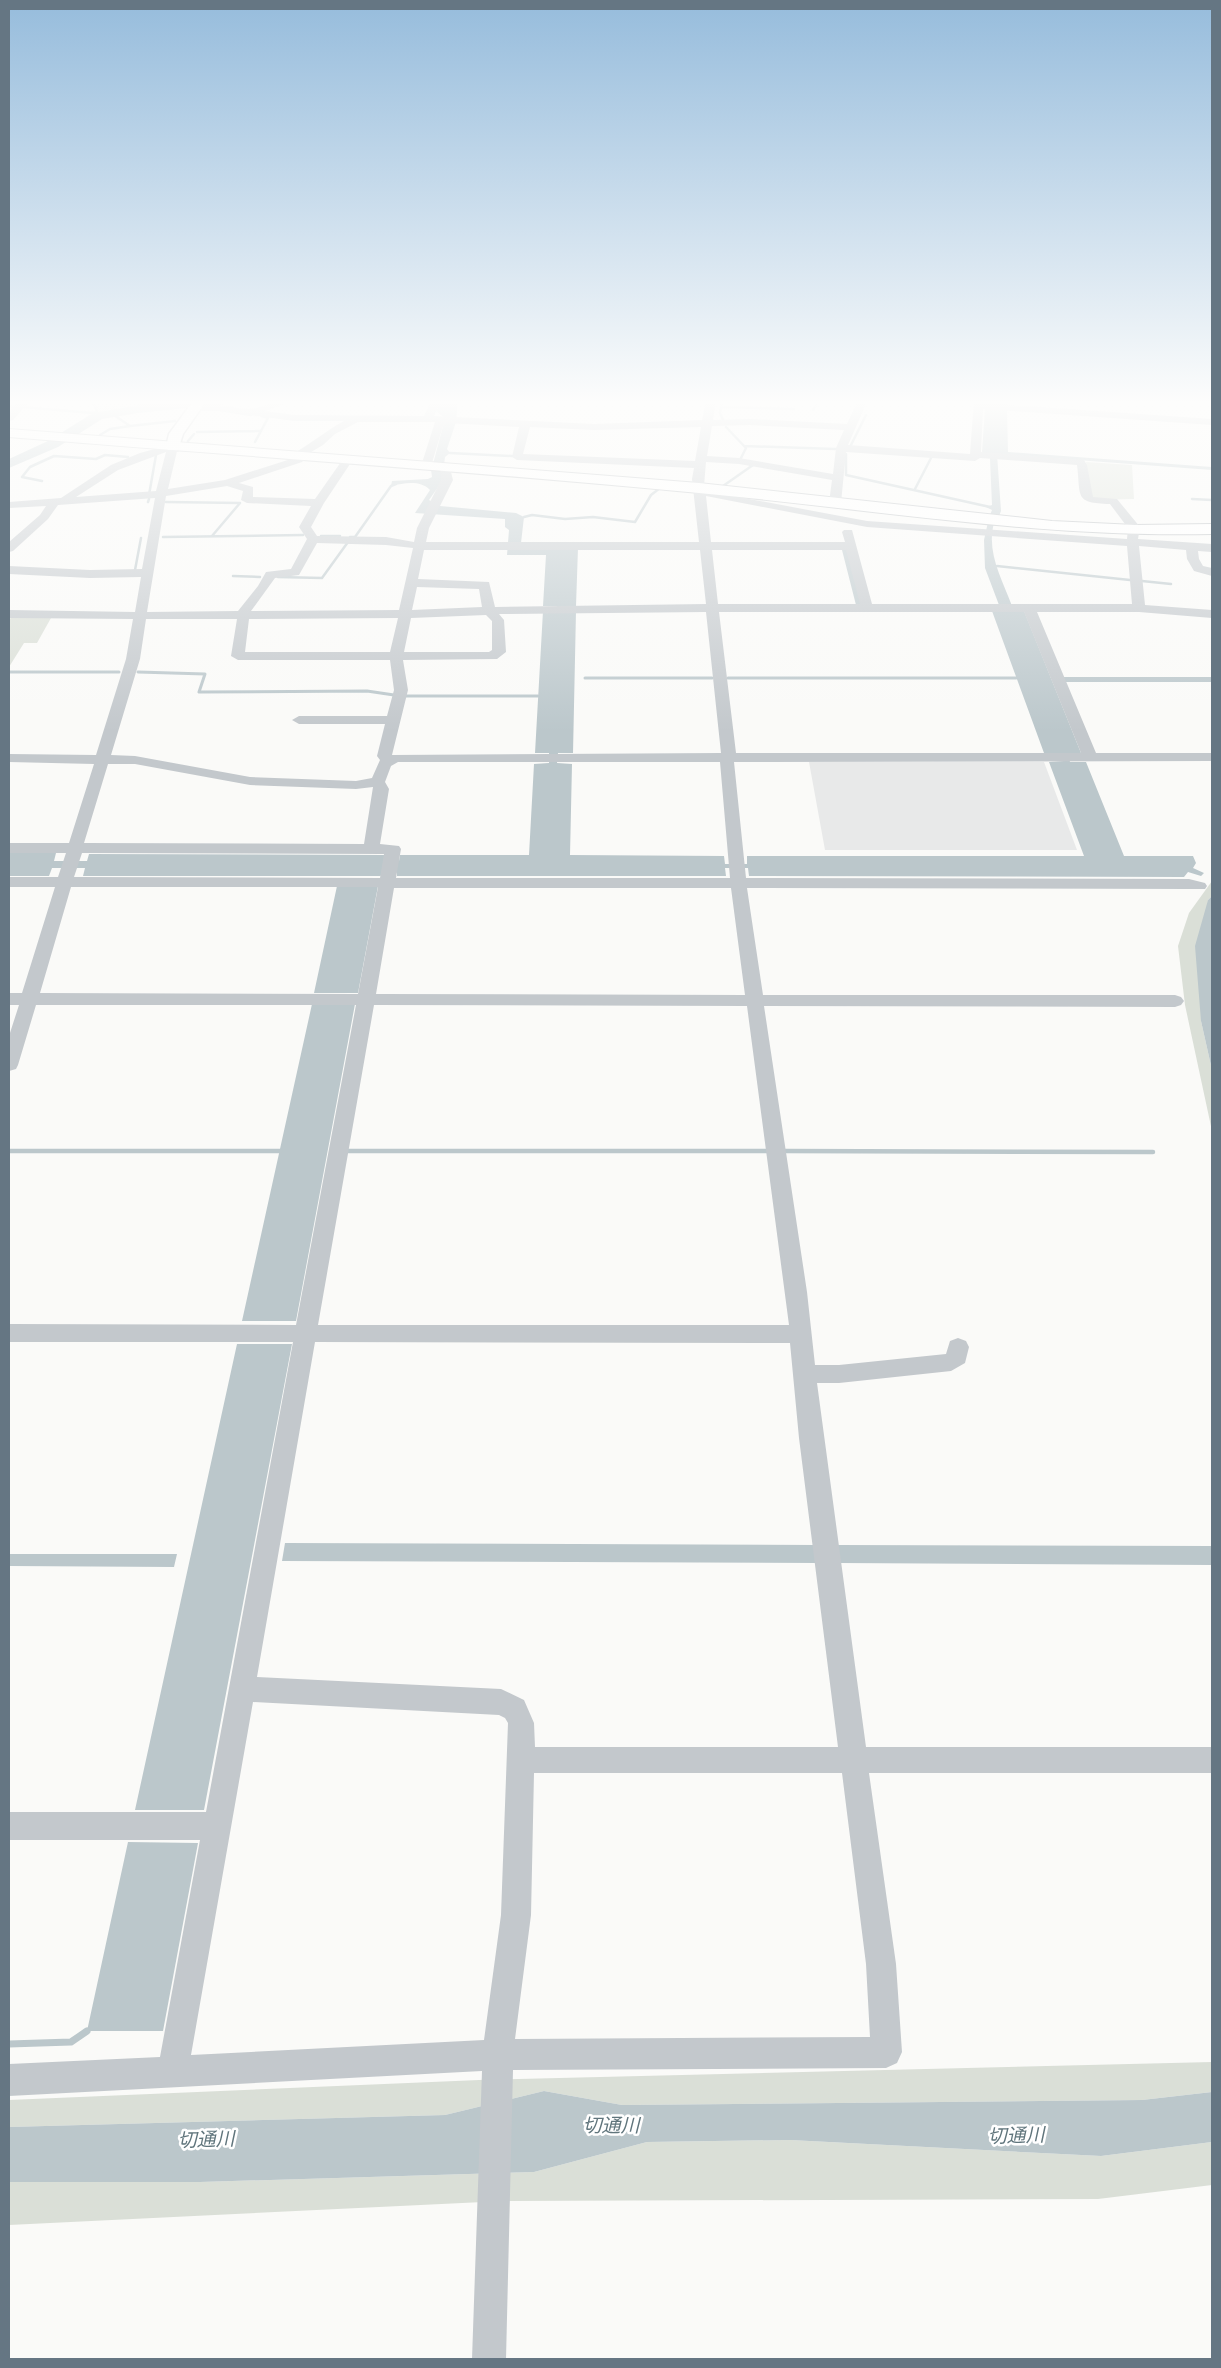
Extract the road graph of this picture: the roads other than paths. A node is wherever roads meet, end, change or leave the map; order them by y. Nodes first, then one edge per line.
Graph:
1 (50, 511) edge
2 (158, 511) edge
3 (314, 511) edge
4 (432, 511) edge
5 (702, 511) edge
6 (789, 511) edge
7 (838, 511) edge
8 (909, 511) edge
9 (1119, 511) edge
10 (840, 521) junction
11 (1212, 529) edge
12 (1134, 536) junction
13 (313, 539) junction
14 (420, 546) junction
15 (706, 546) junction
16 (851, 546) junction
17 (1192, 546) junction
18 (9, 548) edge
19 (1212, 548) edge
20 (9, 570) edge
21 (1212, 572) edge
22 (147, 573) junction
23 (413, 583) junction
24 (713, 608) junction
25 (867, 608) junction
26 (1029, 608) junction
27 (1139, 608) junction
28 (489, 612) junction
29 (9, 614) edge
30 (406, 614) junction
31 (1212, 614) edge
32 (140, 616) junction
33 (243, 616) junction
34 (396, 657) junction
35 (298, 720) dead end
36 (394, 720) junction
37 (1090, 757) junction
38 (1212, 757) edge
39 (9, 758) edge
40 (729, 758) junction
41 (103, 759) junction
42 (388, 760) junction
43 (378, 782) junction
44 (9, 848) edge
45 (371, 848) junction
46 (71, 865) junction
47 (389, 871) junction
48 (737, 871) junction
49 (9, 882) edge
50 (1199, 886) dead end
51 (30, 999) junction
52 (9, 1000) edge
53 (366, 1000) junction
54 (755, 1000) junction
55 (1175, 1001) dead end
56 (9, 1065) edge
57 (9, 1332) edge
58 (307, 1332) junction
59 (801, 1334) junction
60 (958, 1347) dead end
61 (804, 1374) junction
62 (242, 1689) junction
63 (855, 1759) junction
64 (521, 1760) junction
65 (1212, 1760) edge
66 (9, 1826) edge
67 (218, 1826) junction
68 (498, 2060) junction
69 (173, 2070) junction
70 (9, 2080) edge
71 (489, 2359) edge

1 - 18 street
2 - 22 street
3 - 13 street
4 - 14 street
5 - 15 street
6 - 10 street
7 - 10 street
8 - 12 highway
9 - 12 street
10 - 12 street
10 - 16 street
11 - 12 highway
12 - 17 street
12 - 27 street
13 - 14 street
13 - 33 street
14 - 15 street
14 - 23 street
15 - 16 street
15 - 24 street
16 - 25 street
17 - 19 street
17 - 21 street
20 - 22 street
22 - 32 street
23 - 28 street
23 - 30 street
24 - 25 street
24 - 28 street
24 - 40 street
25 - 26 street
26 - 27 street
26 - 37 street
27 - 31 street
28 - 30 street
28 - 34 street
29 - 32 street
30 - 33 street
30 - 34 street
32 - 33 street
32 - 41 street
33 - 34 street
34 - 36 street
35 - 36 street
36 - 42 street
37 - 38 street
37 - 40 street
39 - 41 street
40 - 42 street
40 - 48 street
41 - 43 street
41 - 46 street
42 - 43 street
43 - 45 street
44 - 46 street
45 - 46 street
45 - 47 street
46 - 47 street
46 - 49 street
46 - 51 street
47 - 48 street
47 - 53 street
48 - 50 street
48 - 54 street
51 - 52 street
51 - 53 street
51 - 56 street
53 - 54 street
53 - 58 street
54 - 55 street
54 - 59 street
57 - 58 street
58 - 59 street
58 - 62 street
59 - 61 street
60 - 61 street
61 - 63 street
62 - 64 street
62 - 67 street
63 - 64 street
63 - 65 street
63 - 68 street
64 - 68 street
66 - 67 street
67 - 69 street
68 - 69 street
68 - 71 street
69 - 70 street

